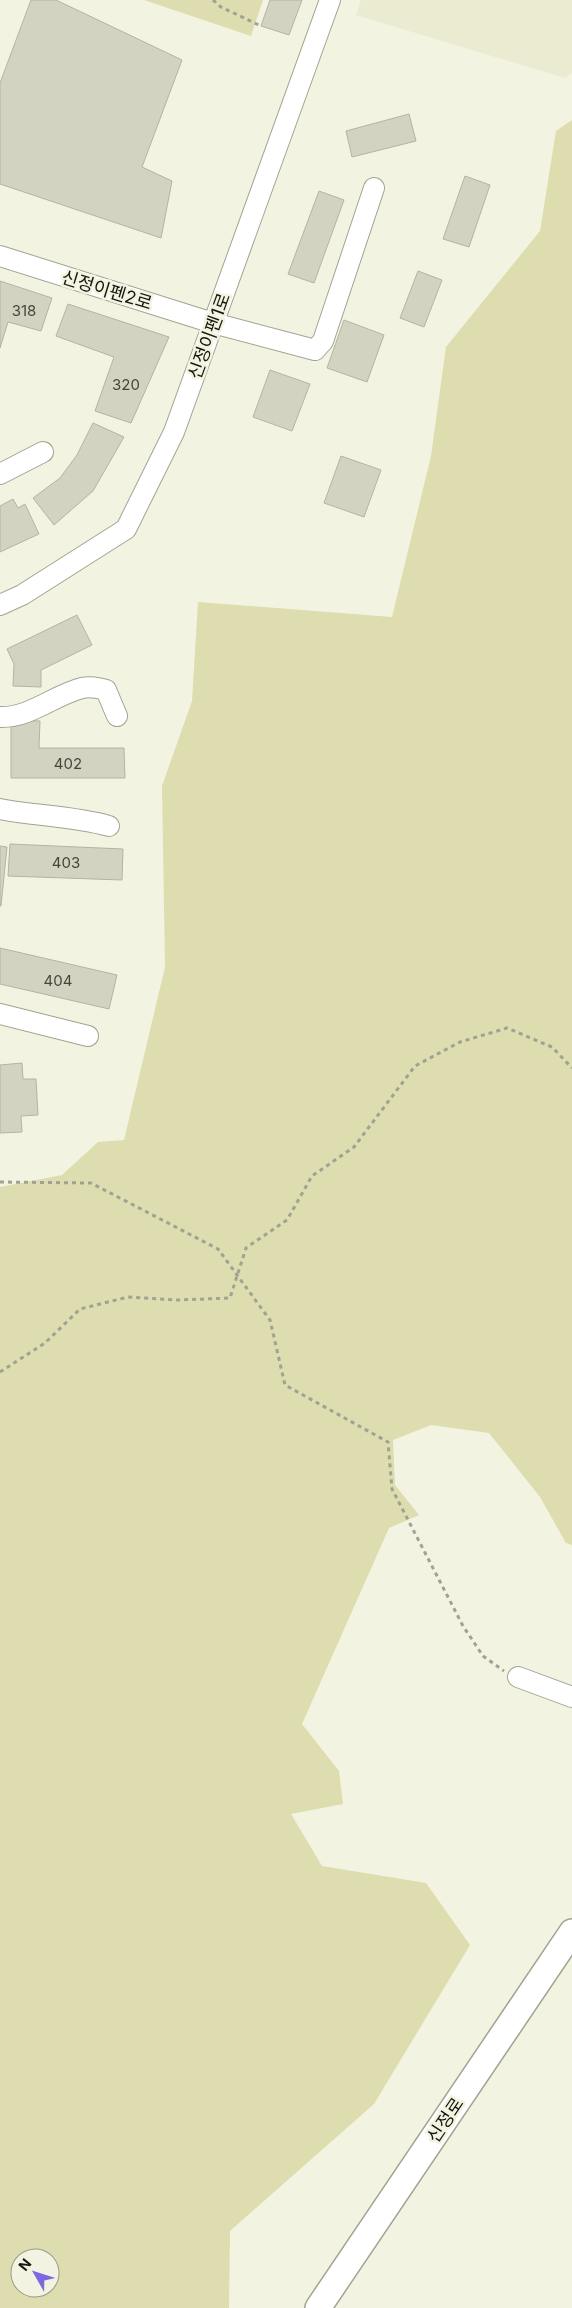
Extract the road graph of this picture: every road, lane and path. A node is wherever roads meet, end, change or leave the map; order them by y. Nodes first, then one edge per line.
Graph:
1 (213, 0) edge
2 (330, 0) edge
3 (261, 26) dead end
4 (374, 188) dead end
5 (0, 256) edge
6 (213, 323) junction
7 (43, 452) dead end
8 (0, 474) edge
9 (0, 605) edge
10 (117, 716) dead end
11 (0, 717) edge
12 (0, 809) edge
13 (110, 826) dead end
14 (0, 1014) edge
15 (88, 1036) dead end
16 (572, 1068) edge
17 (0, 1182) edge
18 (237, 1275) junction
19 (0, 1372) edge
20 (518, 1677) joint
21 (572, 1697) edge
22 (572, 1932) edge
23 (318, 2308) edge

1 - 3 path
2 - 6 street, 신정이펜1로
4 - 6 street, 신정이펜2로
5 - 6 street, 신정이펜2로
6 - 9 street, 신정이펜1로
7 - 8 street
10 - 11 street
12 - 13 street
14 - 15 street
16 - 18 path
17 - 18 path
18 - 19 path
18 - 20 path
20 - 21 street
22 - 23 main road, 신정로

